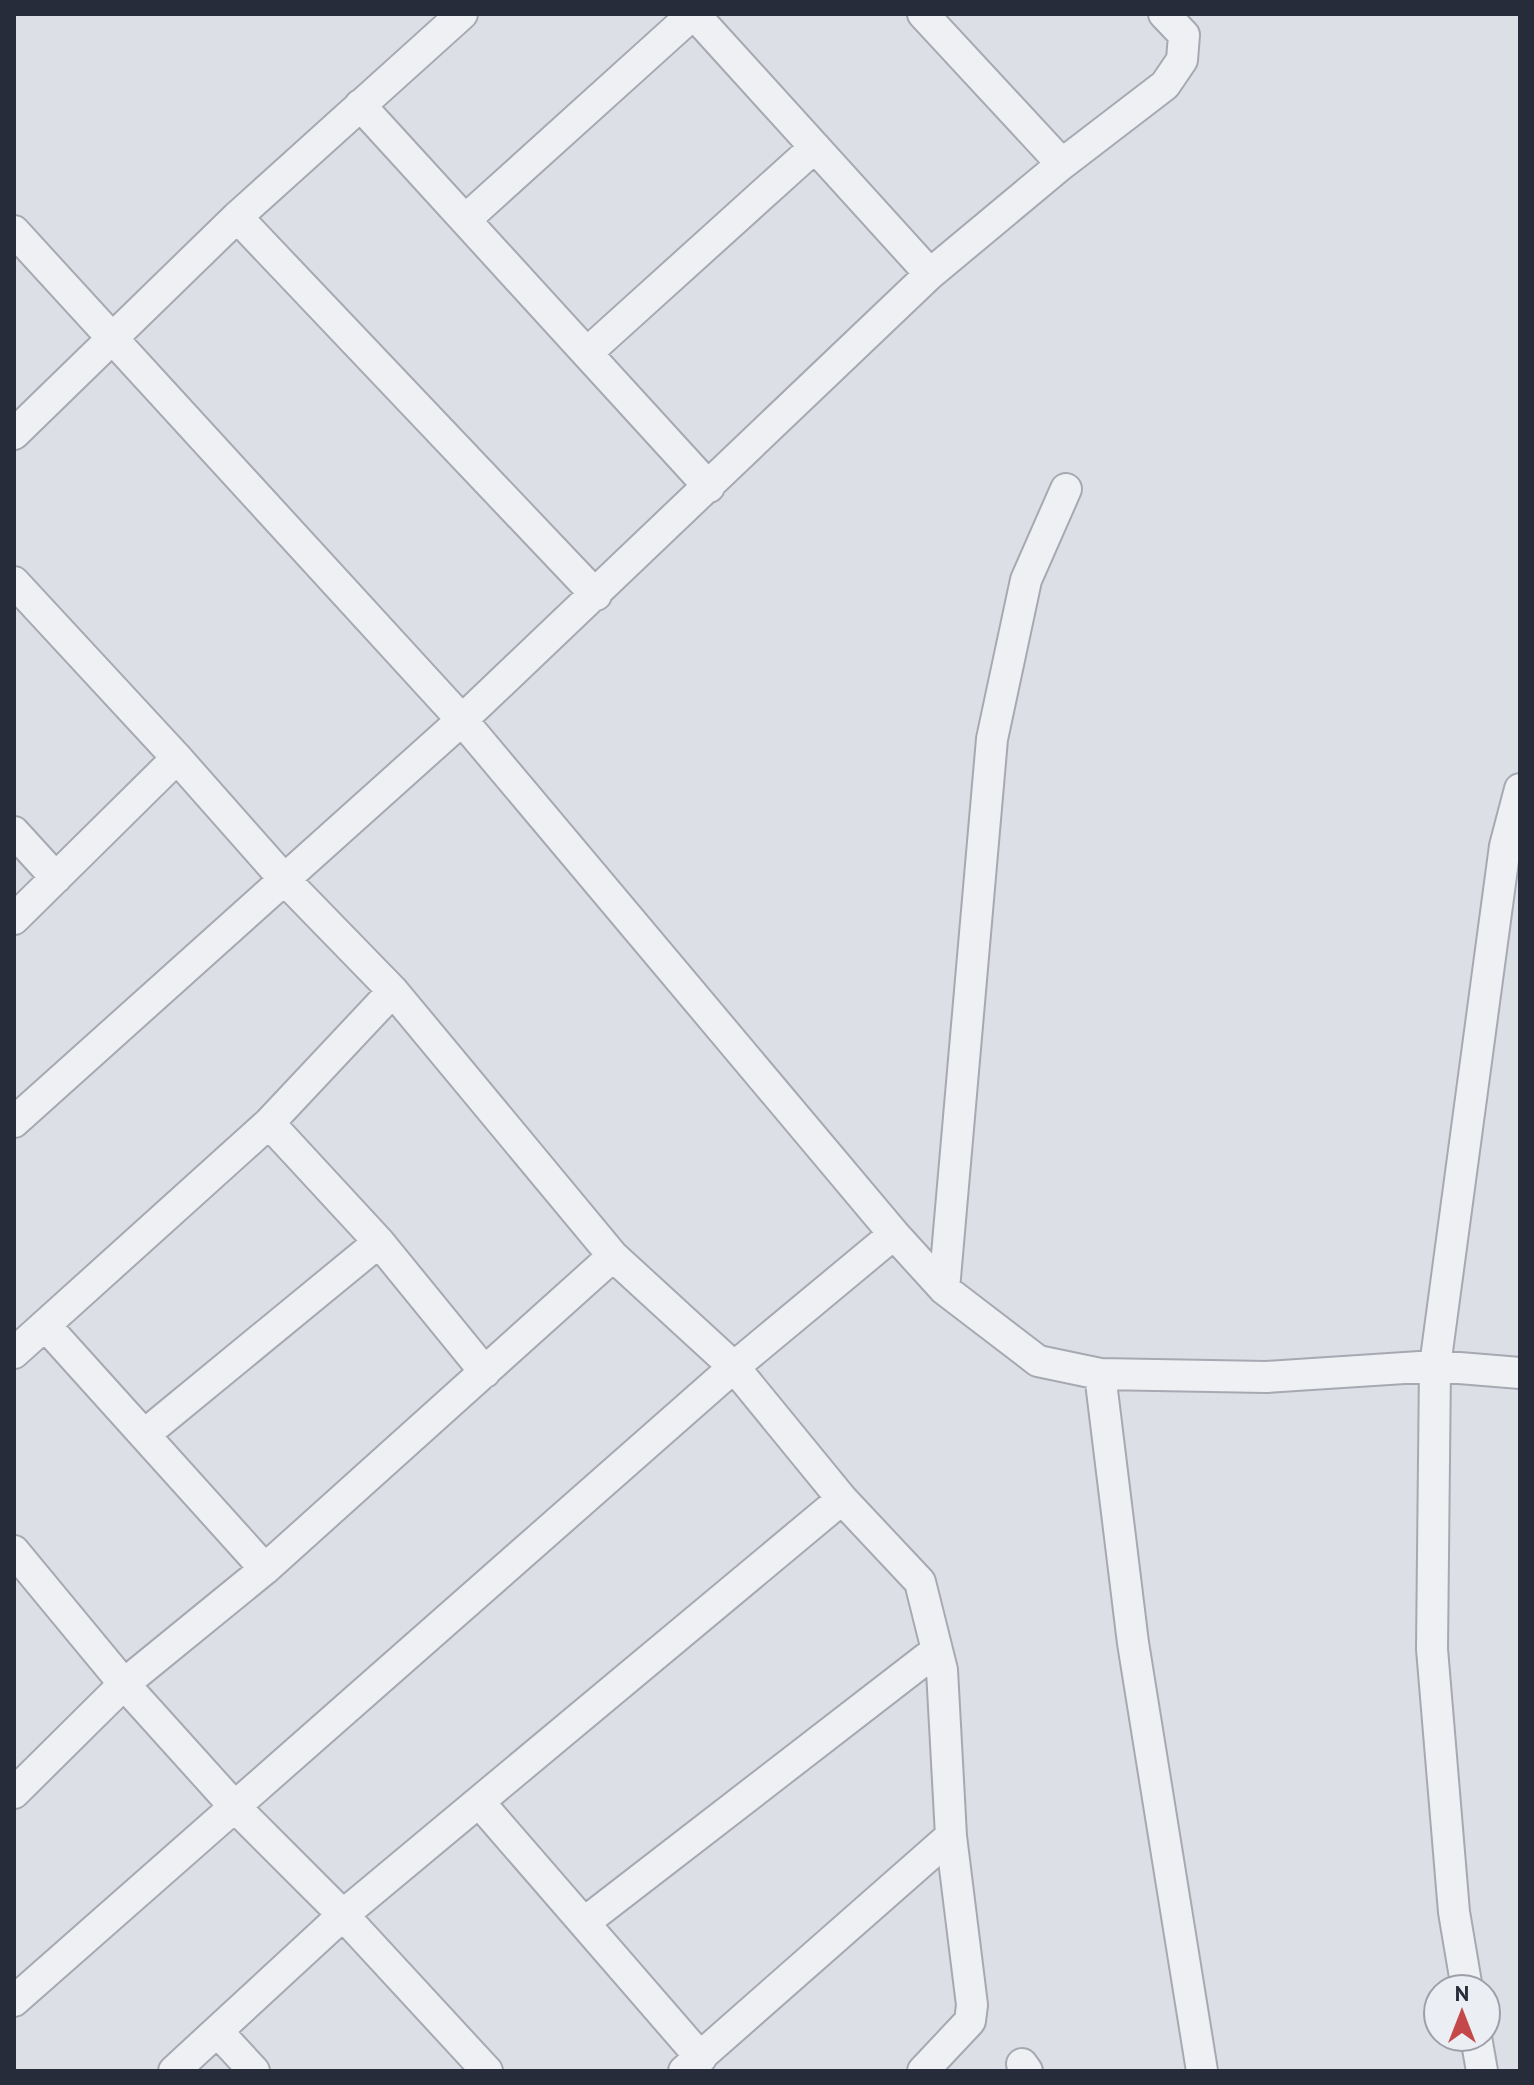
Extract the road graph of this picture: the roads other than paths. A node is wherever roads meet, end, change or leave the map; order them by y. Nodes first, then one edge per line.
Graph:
1 (462, 14) edge
2 (694, 14) edge
3 (923, 14) edge
4 (1164, 14) edge
5 (360, 105) junction
6 (815, 147) junction
7 (1062, 164) junction
8 (237, 217) junction
9 (465, 220) junction
10 (14, 231) edge
11 (930, 274) junction
12 (113, 337) junction
13 (587, 353) junction
14 (14, 434) edge
15 (709, 487) junction
16 (1066, 489) dead end
17 (14, 582) edge
18 (596, 595) junction
19 (462, 720) junction
20 (177, 758) junction
21 (1520, 789) edge
22 (14, 832) edge
23 (56, 878) junction
24 (284, 879) junction
25 (14, 919) edge
26 (393, 991) junction
27 (14, 1122) edge
28 (269, 1123) junction
29 (894, 1234) junction
30 (379, 1242) junction
31 (613, 1256) junction
32 (944, 1289) junction
33 (45, 1325) junction
34 (14, 1353) edge
35 (1435, 1366) junction
36 (734, 1367) junction
37 (485, 1372) junction
38 (1520, 1373) edge
39 (1100, 1374) junction
40 (144, 1435) junction
41 (842, 1499) junction
42 (14, 1551) edge
43 (265, 1569) junction
44 (937, 1650) junction
45 (124, 1684) junction
46 (14, 1793) edge
47 (479, 1802) junction
48 (234, 1806) junction
49 (951, 1836) junction
50 (343, 1915) junction
51 (585, 1922) junction
52 (1464, 1973) edge
53 (14, 2001) edge
54 (218, 2032) junction
55 (693, 2065) edge
56 (174, 2071) edge
57 (254, 2071) edge
58 (487, 2071) edge
59 (923, 2071) edge
60 (1202, 2071) edge

1 - 5 street
2 - 6 street
2 - 9 street
3 - 7 street
4 - 7 street
5 - 8 street
5 - 9 street
6 - 11 street
6 - 13 street
7 - 11 street
8 - 12 street
8 - 18 street
9 - 13 street
10 - 12 street
11 - 15 street
12 - 14 street
12 - 19 street
13 - 15 street
15 - 18 street
16 - 32 street
17 - 20 street
18 - 19 street
19 - 24 street
19 - 29 street
20 - 23 street
20 - 24 street
21 - 35 street
22 - 23 street
23 - 25 street
24 - 26 street
24 - 27 street
26 - 28 street
26 - 31 street
28 - 30 street
28 - 33 street
29 - 32 street
29 - 36 street
30 - 37 street
30 - 40 street
31 - 36 street
31 - 37 street
32 - 39 street
33 - 34 street
33 - 40 street
35 - 38 street
35 - 39 street
35 - 52 street
36 - 41 street
36 - 48 street
37 - 43 street
39 - 60 street
40 - 43 street
41 - 44 street
41 - 47 street
42 - 45 street
43 - 45 street
44 - 49 street
44 - 51 street
45 - 46 street
45 - 48 street
47 - 50 street
47 - 51 street
48 - 50 street
48 - 53 street
49 - 55 street
49 - 59 street
50 - 54 street
50 - 58 street
51 - 55 street
54 - 56 street
54 - 57 street

